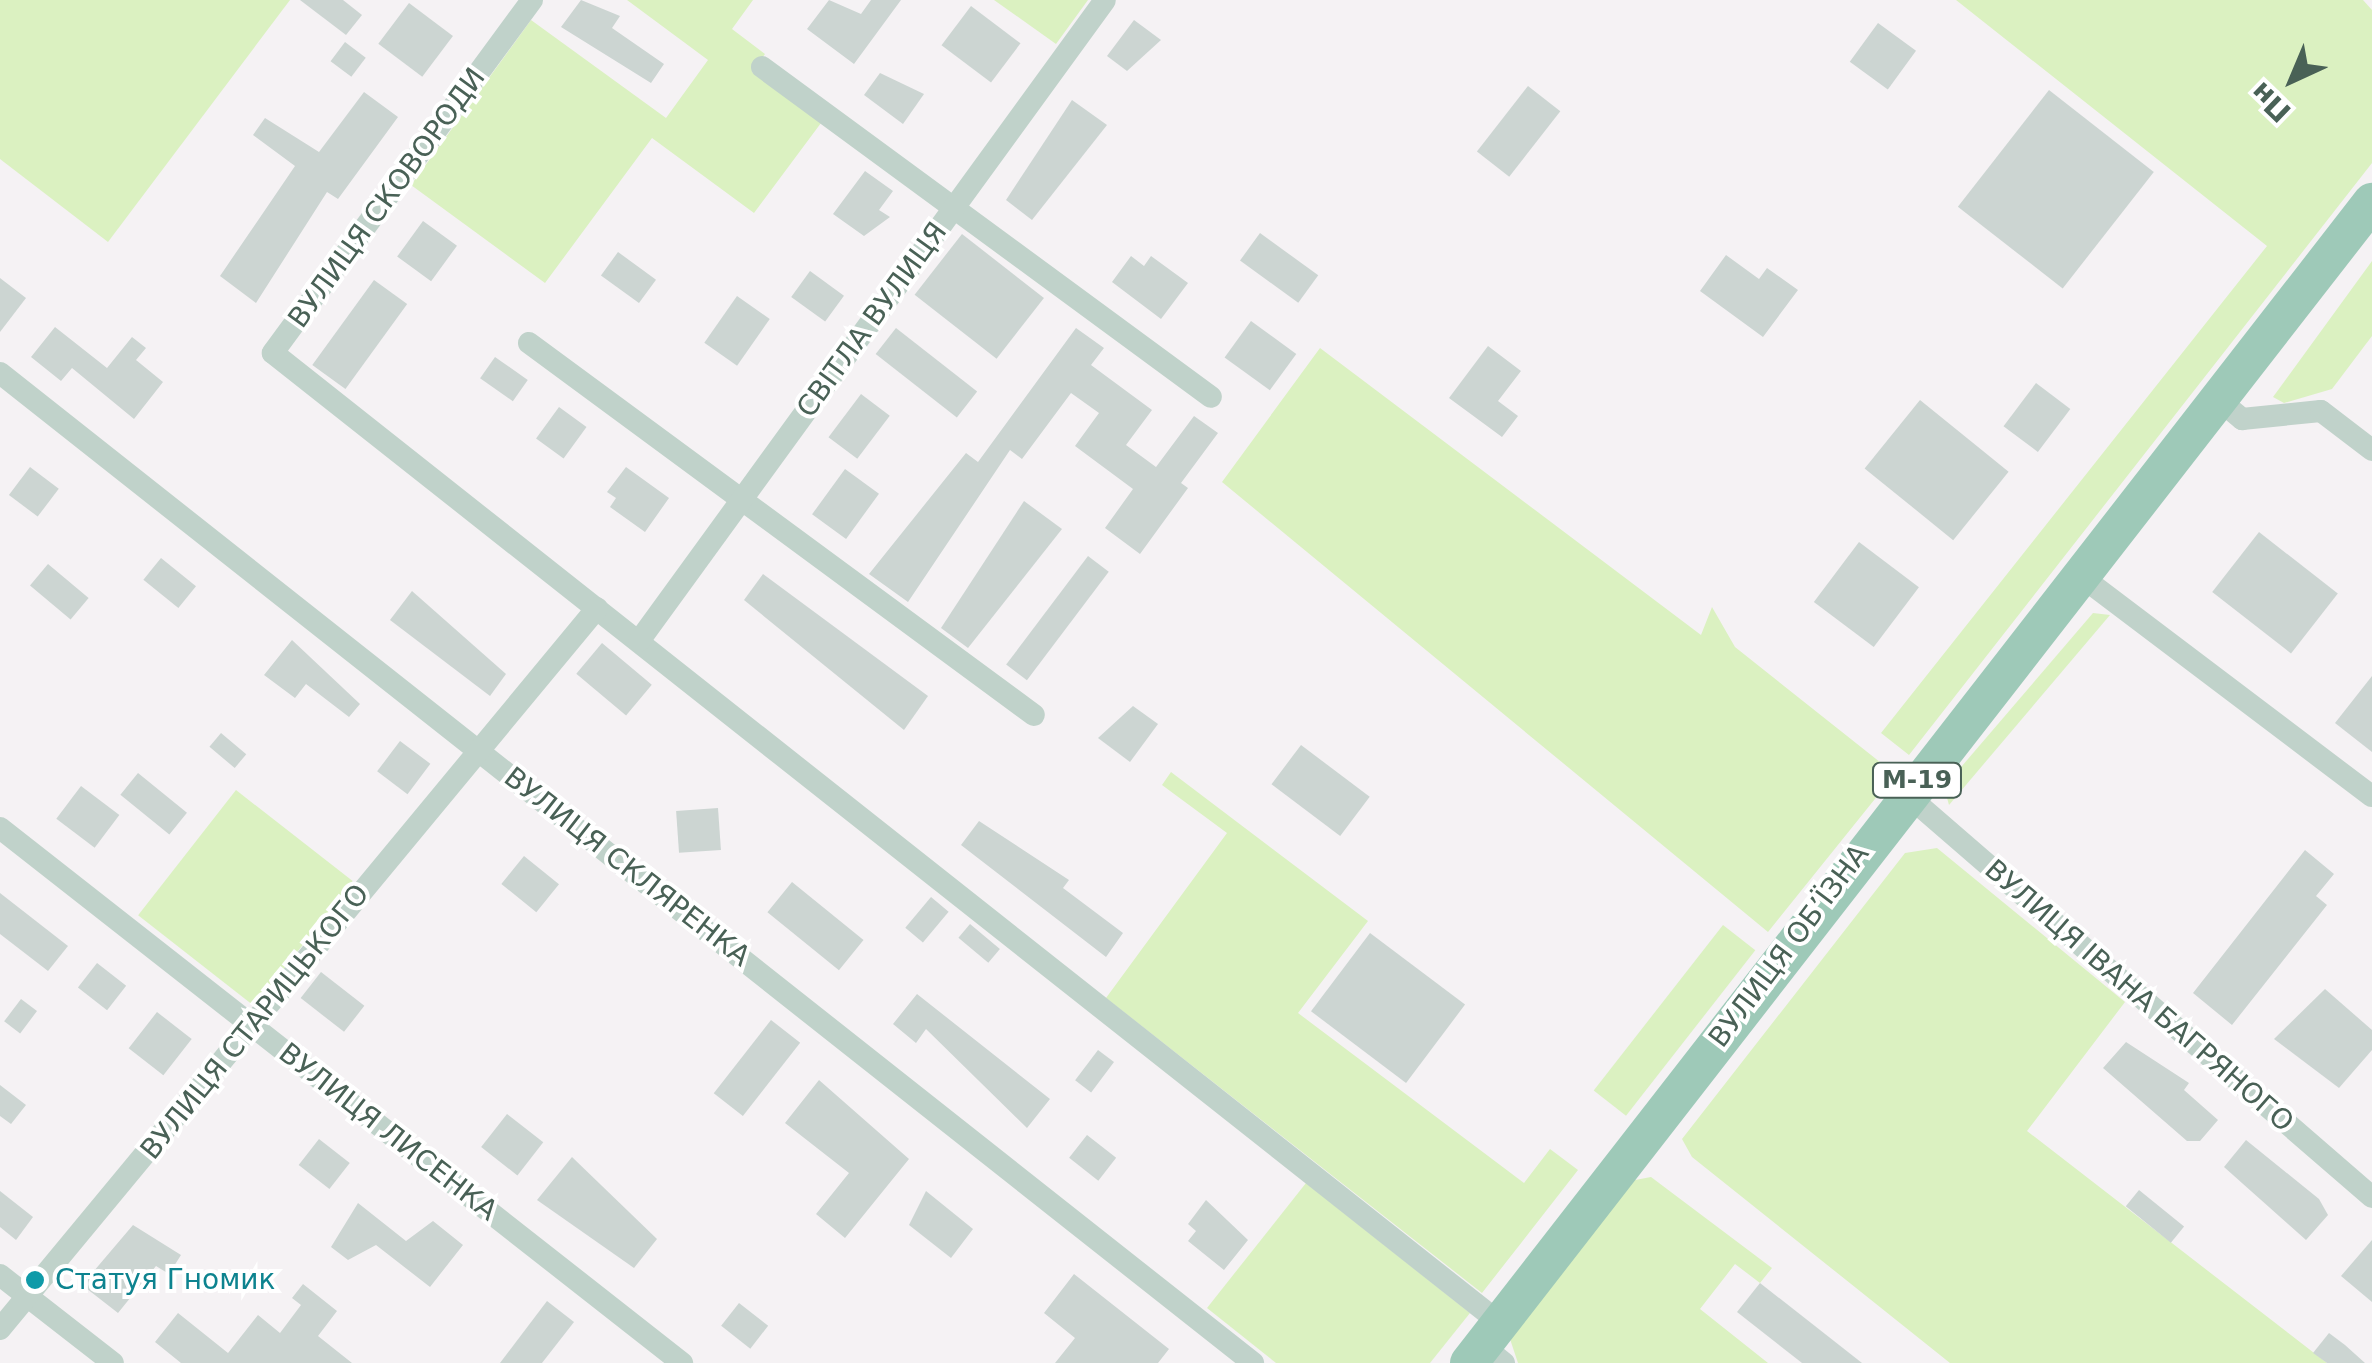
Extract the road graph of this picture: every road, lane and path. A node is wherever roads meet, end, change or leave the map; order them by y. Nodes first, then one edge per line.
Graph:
1 (532, 0) edge
2 (1105, 0) edge
3 (762, 66) dead end
4 (2372, 202) edge
5 (954, 208) junction
6 (529, 343) dead end
7 (0, 372) edge
8 (1211, 397) dead end
9 (2217, 398) junction
10 (2372, 450) edge
11 (741, 499) junction
12 (2078, 574) junction
13 (597, 608) junction
14 (638, 641) junction
15 (1034, 714) dead end
16 (482, 752) junction
17 (1906, 794) junction
18 (2372, 796) edge
19 (0, 828) edge
20 (256, 1028) junction
21 (2372, 1197) edge
22 (0, 1276) edge
23 (27, 1296) junction
24 (0, 1329) edge
25 (1489, 1349) edge
26 (113, 1363) edge
27 (682, 1363) edge
28 (1253, 1363) edge

1 - 13 street, ВУЛИЦЯ СКОВОРОДИ
2 - 5 street, СВІТЛА ВУЛИЦЯ
3 - 5 street
4 - 9 highway, ВУЛИЦЯ ОБ’ЇЗНА / М-19
5 - 8 street
5 - 11 street, СВІТЛА ВУЛИЦЯ
6 - 11 street
7 - 16 street, ВУЛИЦЯ СКЛЯРЕНКА
9 - 10 street
9 - 12 highway, ВУЛИЦЯ ОБ’ЇЗНА / М-19
11 - 14 street, СВІТЛА ВУЛИЦЯ
11 - 15 street
12 - 17 highway, ВУЛИЦЯ ОБ’ЇЗНА / М-19
12 - 18 street
13 - 14 street
13 - 16 street, ВУЛИЦЯ СТАРИЦЬКОГО
14 - 25 street
16 - 20 street, ВУЛИЦЯ СТАРИЦЬКОГО
16 - 28 street, ВУЛИЦЯ СКЛЯРЕНКА
17 - 21 street, ВУЛИЦЯ ІВАНА БАГРЯНОГО
17 - 25 highway, ВУЛИЦЯ ОБ’ЇЗНА / М-19
19 - 20 street, ВУЛИЦЯ ЛИСЕНКА
20 - 23 street, ВУЛИЦЯ СТАРИЦЬКОГО
20 - 27 street, ВУЛИЦЯ ЛИСЕНКА
22 - 23 street
23 - 24 street, ВУЛИЦЯ СТАРИЦЬКОГО
23 - 26 street

